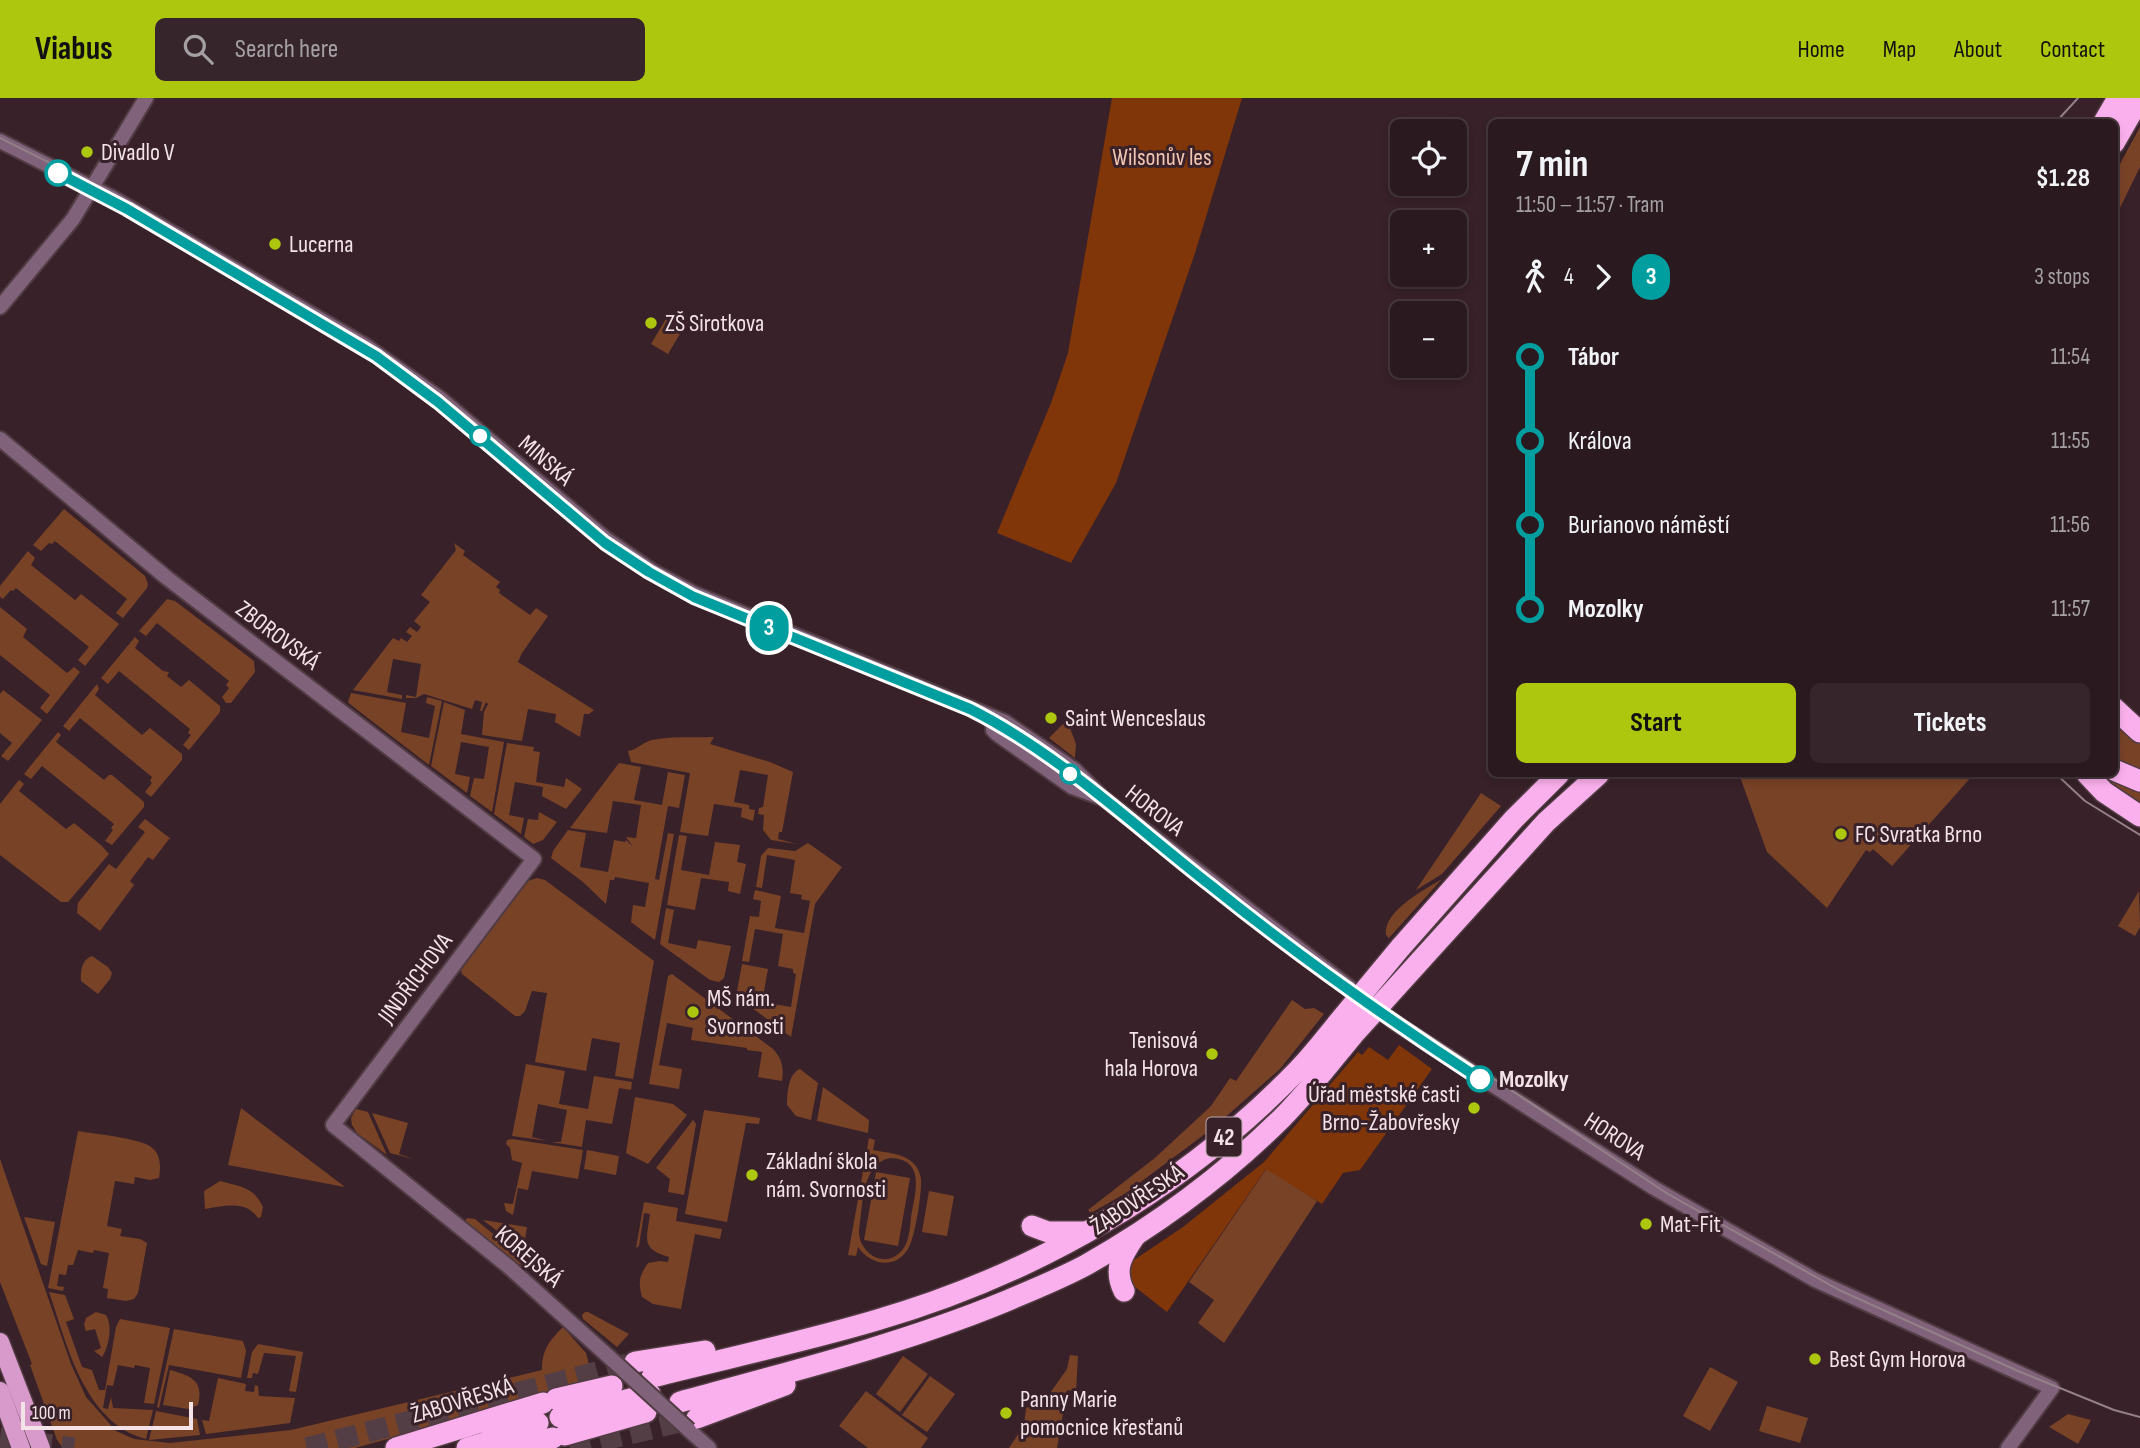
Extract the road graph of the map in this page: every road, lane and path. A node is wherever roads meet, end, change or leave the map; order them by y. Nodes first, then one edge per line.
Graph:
1 (146, 98) edge
2 (2118, 98) edge
3 (2140, 98) edge
4 (2106, 119) edge
5 (2118, 136) edge
6 (0, 141) edge
7 (92, 187) junction
8 (0, 307) edge
9 (0, 439) edge
10 (2118, 712) edge
11 (994, 720) junction
12 (2140, 732) edge
13 (1556, 777) edge
14 (1596, 777) edge
15 (2090, 777) edge
16 (1091, 785) joint
17 (1103, 798) junction
18 (2140, 816) edge
19 (534, 859) joint
20 (1345, 1029) junction
21 (333, 1125) joint
22 (1032, 1226) dead end
23 (1093, 1231) junction
24 (1136, 1234) junction
25 (1124, 1291) dead end
26 (808, 1338) junction
27 (0, 1342) edge
28 (884, 1344) junction
29 (635, 1362) tunnel mouth
30 (612, 1386) dead end
31 (0, 1391) edge
32 (649, 1394) junction
33 (680, 1402) tunnel mouth
34 (555, 1419) junction
35 (693, 1424) junction
36 (404, 1446) edge
37 (21, 1448) edge
38 (41, 1448) edge
39 (467, 1448) edge
40 (511, 1448) edge
41 (709, 1448) edge
42 (2008, 1448) edge

1 - 7 street
2 - 4 highway
3 - 5 highway
6 - 7 street, MINSKÁ
7 - 8 street
7 - 11 street, MINSKÁ
9 - 19 street, ZBOROVSKÁ
10 - 12 highway
11 - 16 street, MINSKÁ
11 - 17 street
13 - 20 highway, ŽABOVŘESKÁ / 42, bridge
14 - 20 highway, ŽABOVŘESKÁ / 42, bridge
15 - 18 highway
16 - 17 street, HOROVA
17 - 42 street, HOROVA
19 - 21 street, JINDŘICHOVA
20 - 23 highway, ŽABOVŘESKÁ / 42
20 - 24 highway, ŽABOVŘESKÁ / 42
21 - 32 street, KOREJSKÁ, bridge
22 - 23 highway
23 - 26 highway, ŽABOVŘESKÁ / 42
24 - 25 highway
24 - 28 highway, ŽABOVŘESKÁ / 42
26 - 29 highway, 42
26 - 32 highway, ŽABOVŘESKÁ / 42
27 - 38 main road
28 - 33 highway, ŽABOVŘESKÁ / 42
28 - 35 highway, 42
30 - 34 highway, 42
31 - 37 main road
32 - 34 highway, 42
32 - 35 street, KOREJSKÁ, bridge
34 - 36 highway, 42
34 - 39 highway, 42
34 - 40 highway, 42
35 - 41 street, KOREJSKÁ

